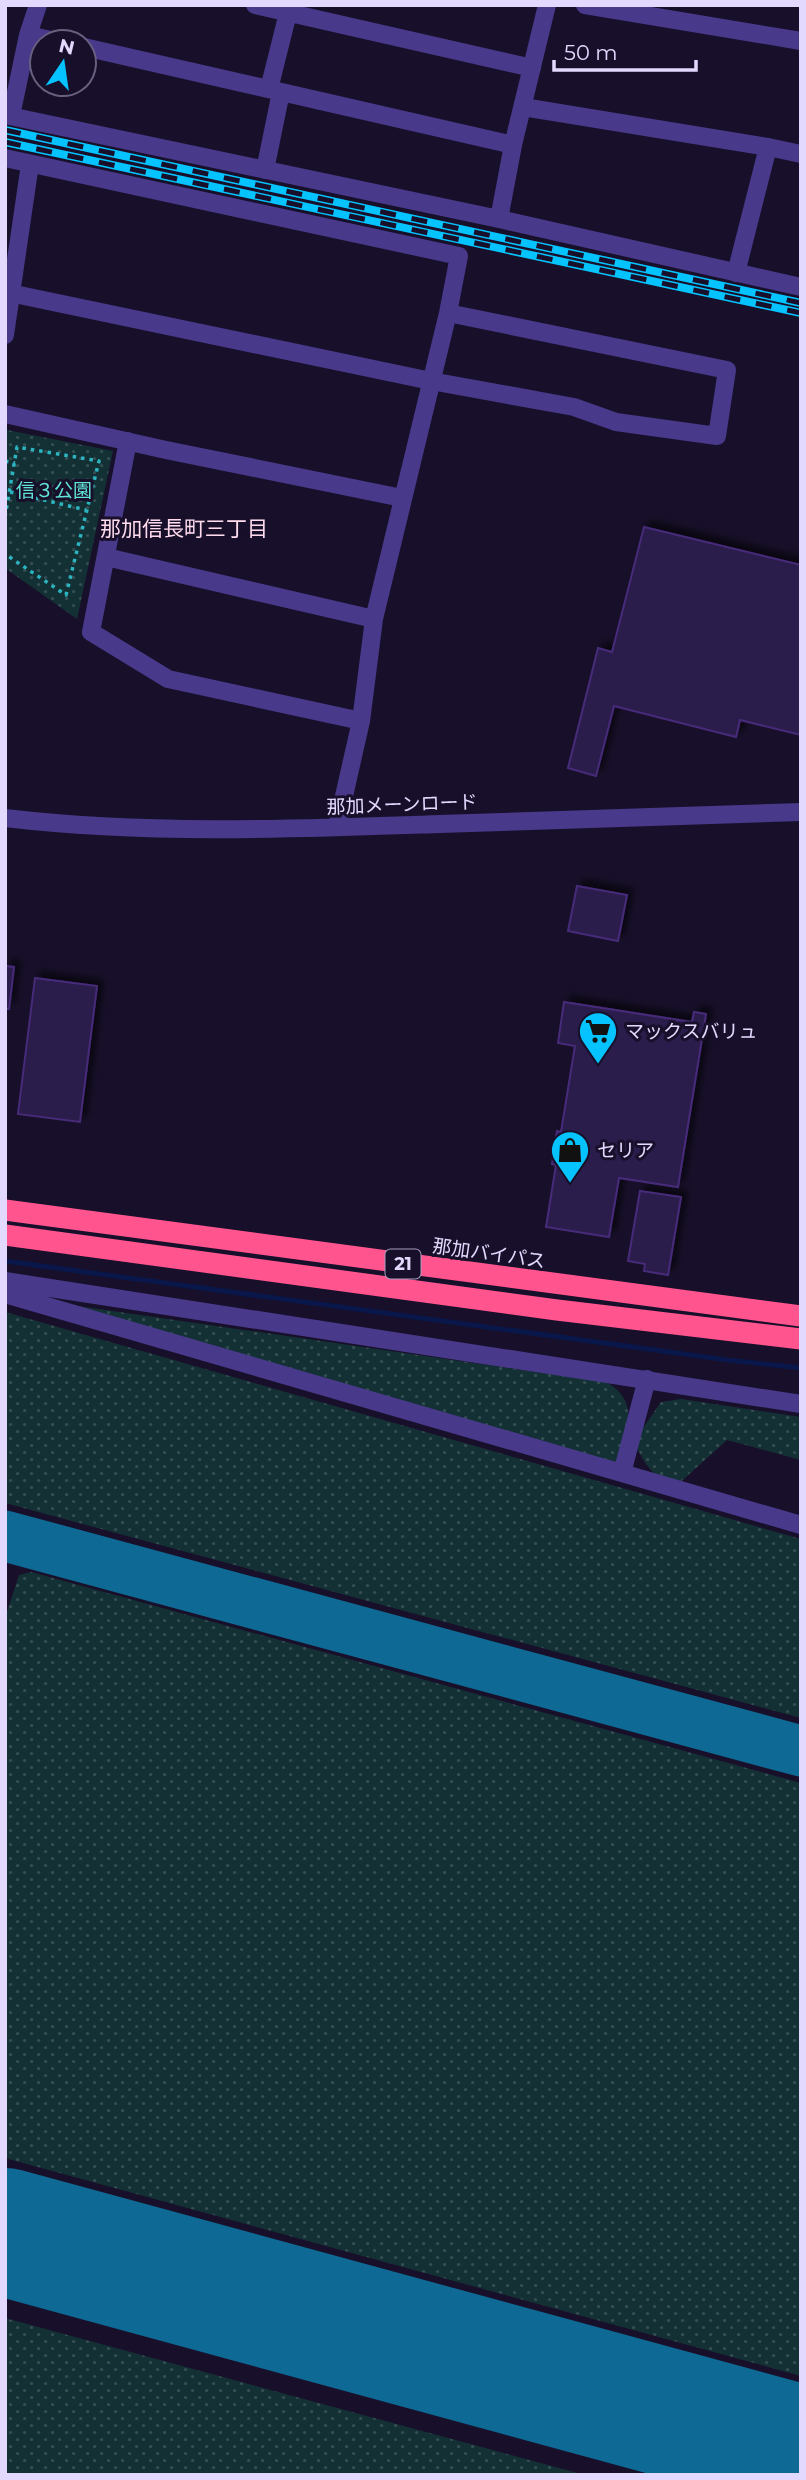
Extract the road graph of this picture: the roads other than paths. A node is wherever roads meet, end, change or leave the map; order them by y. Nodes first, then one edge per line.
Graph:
1 (38, 5) edge
2 (255, 5) edge
3 (547, 5) edge
4 (585, 5) edge
5 (289, 13) junction
6 (27, 35) joint
7 (801, 41) edge
8 (98, 50) edge
9 (532, 68) junction
10 (275, 91) junction
11 (523, 107) junction
12 (8, 116) edge
13 (513, 145) junction
14 (768, 147) junction
15 (801, 155) edge
16 (5, 159) edge
17 (30, 164) junction
18 (265, 170) junction
19 (499, 219) junction
20 (736, 273) junction
21 (801, 287) edge
22 (8, 293) edge
23 (448, 313) junction
24 (5, 335) edge
25 (431, 381) junction
26 (5, 414) edge
27 (128, 441) junction
28 (402, 498) junction
29 (106, 557) junction
30 (374, 620) junction
31 (360, 721) junction
32 (801, 812) edge
33 (5, 818) edge
34 (337, 827) junction
35 (5, 1210) edge
36 (5, 1235) edge
37 (5, 1281) edge
38 (5, 1294) edge
39 (801, 1316) edge
40 (801, 1339) edge
41 (647, 1379) junction
42 (801, 1404) edge
43 (622, 1473) junction
44 (801, 1525) edge

1 - 6 street
2 - 5 street
3 - 9 street
4 - 7 street
5 - 9 street
5 - 10 street
6 - 12 street
8 - 10 street
9 - 11 street
10 - 13 street
10 - 18 street
11 - 13 street
11 - 14 street
12 - 18 street
13 - 19 street
14 - 15 street
14 - 20 street
16 - 17 street
17 - 22 street
17 - 23 street
18 - 19 street
19 - 20 street
20 - 21 street
22 - 24 street
22 - 25 street
23 - 25 street
23 - 25 street
25 - 28 street
26 - 27 street
27 - 28 street
27 - 29 street
28 - 30 street
29 - 30 street
29 - 31 street
30 - 31 street
31 - 34 street
32 - 34 street, 那加メーンロード
33 - 34 street, 那加メーンロード
35 - 39 highway, 那加バイパス / 21
36 - 40 highway, 21
37 - 41 street
38 - 43 street
41 - 42 street
41 - 43 street
43 - 44 street

